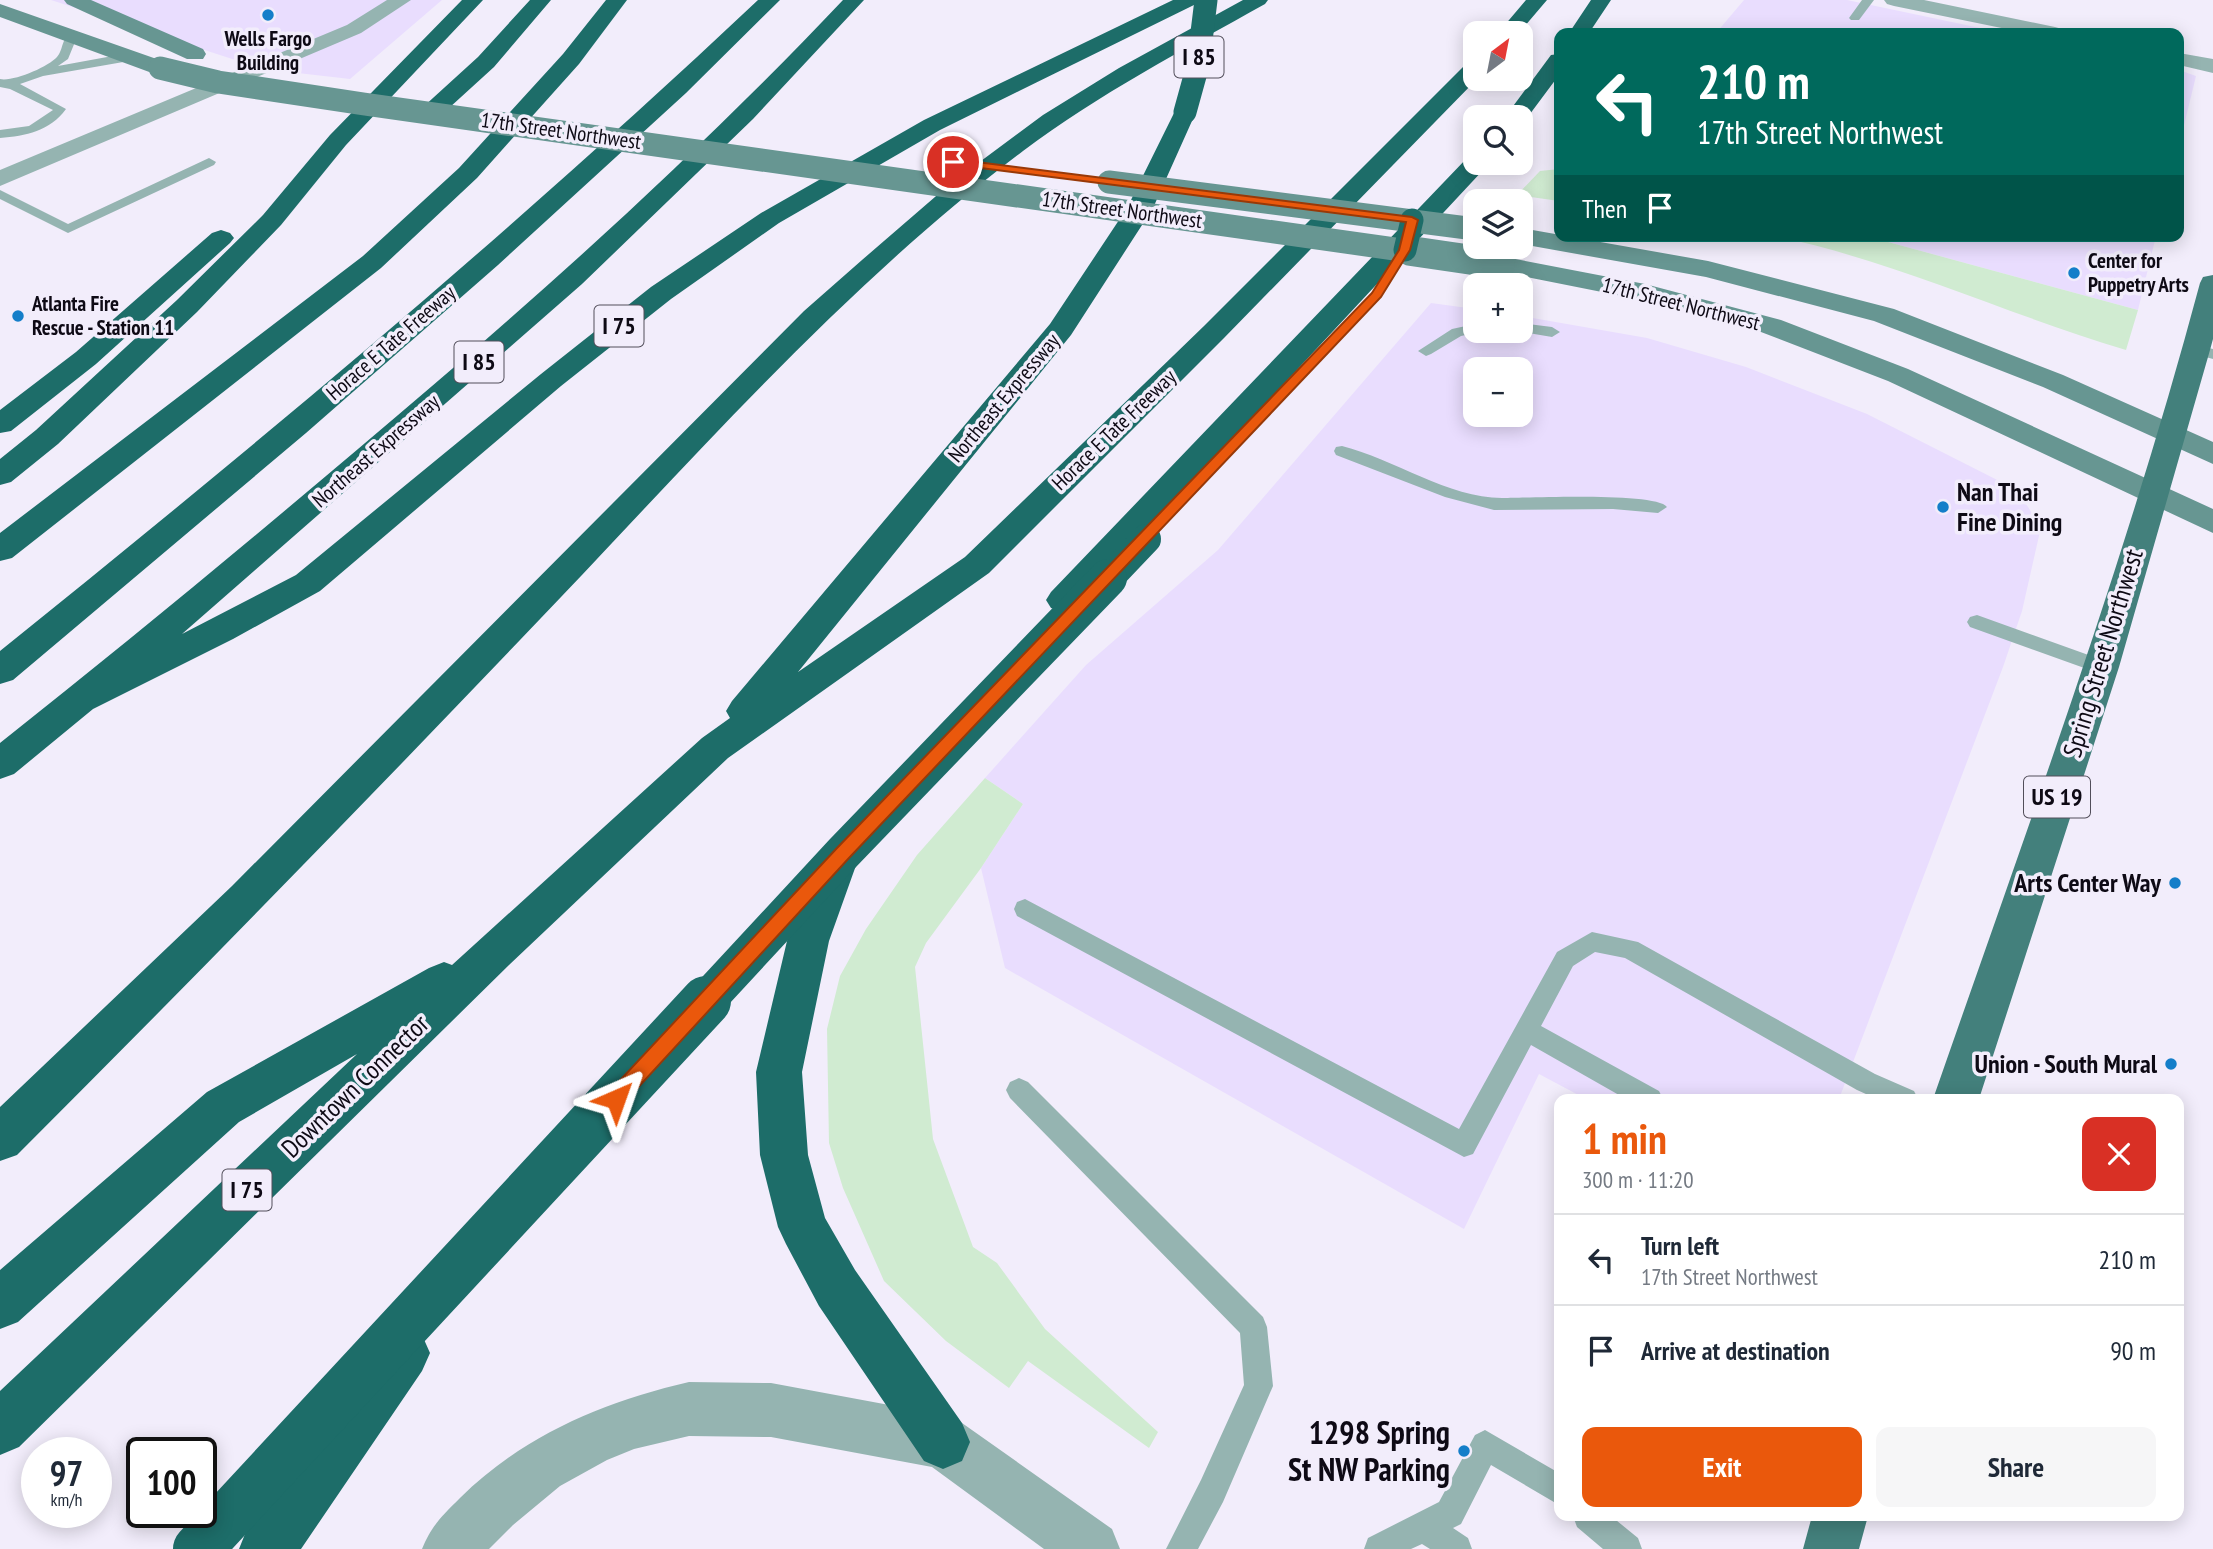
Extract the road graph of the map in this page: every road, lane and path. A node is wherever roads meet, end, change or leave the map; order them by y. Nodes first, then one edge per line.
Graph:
1 (74, 0) edge
2 (401, 0) edge
3 (473, 0) edge
4 (541, 0) edge
5 (617, 0) edge
6 (770, 0) edge
7 (854, 0) edge
8 (1189, 0) edge
9 (1206, 0) edge
10 (1258, 0) edge
11 (1537, 0) edge
12 (1601, 0) edge
13 (1868, 0) edge
14 (1894, 0) edge
15 (0, 10) edge
16 (1855, 18) dead end
17 (1519, 21) edge
18 (1581, 28) edge
19 (2031, 28) edge
20 (71, 37) junction
21 (130, 57) junction
22 (2184, 60) edge
23 (2213, 66) edge
24 (1554, 67) edge
25 (40, 73) junction
26 (1463, 80) edge
27 (4, 84) edge
28 (1525, 105) edge
29 (437, 106) junction
30 (0, 134) edge
31 (338, 139) junction
32 (918, 158) dead end
33 (209, 162) dead end
34 (959, 163) dead end
35 (1014, 170) dead end
36 (1465, 175) edge
37 (1083, 178) dead end
38 (0, 179) edge
39 (0, 194) edge
40 (1412, 220) junction
41 (1463, 227) edge
42 (1533, 238) edge
43 (1554, 242) edge
44 (1555, 242) edge
45 (1405, 250) junction
46 (2213, 282) edge
47 (1533, 330) edge
48 (1463, 331) edge
49 (1552, 332) dead end
50 (1426, 351) dead end
51 (2205, 352) edge
52 (232, 371) junction
53 (0, 424) edge
54 (2171, 435) junction
55 (1342, 451) dead end
56 (2213, 454) edge
57 (0, 475) edge
58 (2152, 494) junction
59 (1658, 507) dead end
60 (2213, 522) edge
61 (0, 528) edge
62 (0, 550) edge
63 (1977, 622) dead end
64 (2101, 667) junction
65 (0, 671) edge
66 (81, 699) junction
67 (715, 748) junction
68 (0, 764) edge
69 (850, 825) junction
70 (1025, 909) dead end
71 (494, 952) junction
72 (1525, 1029) junction
73 (1019, 1090) dead end
74 (1641, 1094) edge
75 (1894, 1094) edge
76 (1958, 1094) edge
77 (0, 1139) edge
78 (0, 1304) edge
79 (0, 1428) edge
80 (943, 1442) junction
81 (1554, 1487) edge
82 (1594, 1521) edge
83 (1839, 1521) edge
84 (1423, 1526) junction
85 (198, 1549) edge
86 (268, 1549) edge
87 (450, 1549) edge
88 (1091, 1549) edge
89 (1181, 1549) edge
90 (1379, 1549) edge
91 (1457, 1549) edge
92 (1626, 1549) edge
93 (1831, 1549) edge

1 - 29 main road, 17th Street Northwest
2 - 38 street
3 - 31 highway
4 - 29 highway
5 - 52 highway
6 - 65 highway, Horace E Tate Freeway
7 - 66 highway, Northeast Expressway / I 85
8 - 66 highway, I 75
9 - 67 highway, Northeast Expressway / I 85, bridge
10 - 77 highway
11 - 17 highway
12 - 18 highway
13 - 16 lane
14 - 19 street
15 - 20 main road, 17th Street Northwest
20 - 21 main road, 17th Street Northwest
20 - 25 lane
21 - 25 lane
21 - 29 main road, 17th Street Northwest, bridge
22 - 23 street
24 - 28 highway
25 - 27 lane
26 - 67 highway, Horace E Tate Freeway / I 75
27 - 30 lane
29 - 32 main road, 17th Street Northwest
29 - 45 main road, 17th Street Northwest, bridge
31 - 53 highway
31 - 57 highway
33 - 39 lane
34 - 35 main road, 17th Street Northwest
36 - 69 highway
37 - 40 main road, 17th Street Northwest, bridge
40 - 41 main road, 17th Street Northwest, bridge
40 - 45 highway, bridge
42 - 43 main road, 17th Street Northwest
44 - 54 main road, 17th Street Northwest
45 - 58 main road, 17th Street Northwest, bridge
45 - 85 highway, bridge
46 - 51 main road, Spring Street Northwest / US 19
47 - 49 lane
48 - 50 lane
51 - 54 main road, Spring Street Northwest / US 19
52 - 61 highway
52 - 62 highway
54 - 56 main road, 17th Street Northwest
54 - 58 main road, Spring Street Northwest / US 19
55 - 59 lane
58 - 60 main road, 17th Street Northwest
58 - 64 main road, Spring Street Northwest / US 19
63 - 64 lane
64 - 76 main road, Spring Street Northwest / US 19
66 - 68 highway, Northeast Expressway / I 85
67 - 71 highway, Downtown Connector / I 75
69 - 80 highway
69 - 86 highway
70 - 72 lane
71 - 78 highway
71 - 79 highway, Downtown Connector / I 75
72 - 74 lane
72 - 75 lane
73 - 89 lane
80 - 87 street
80 - 88 street
81 - 84 lane
82 - 92 lane
83 - 93 main road
84 - 90 lane
84 - 91 lane

